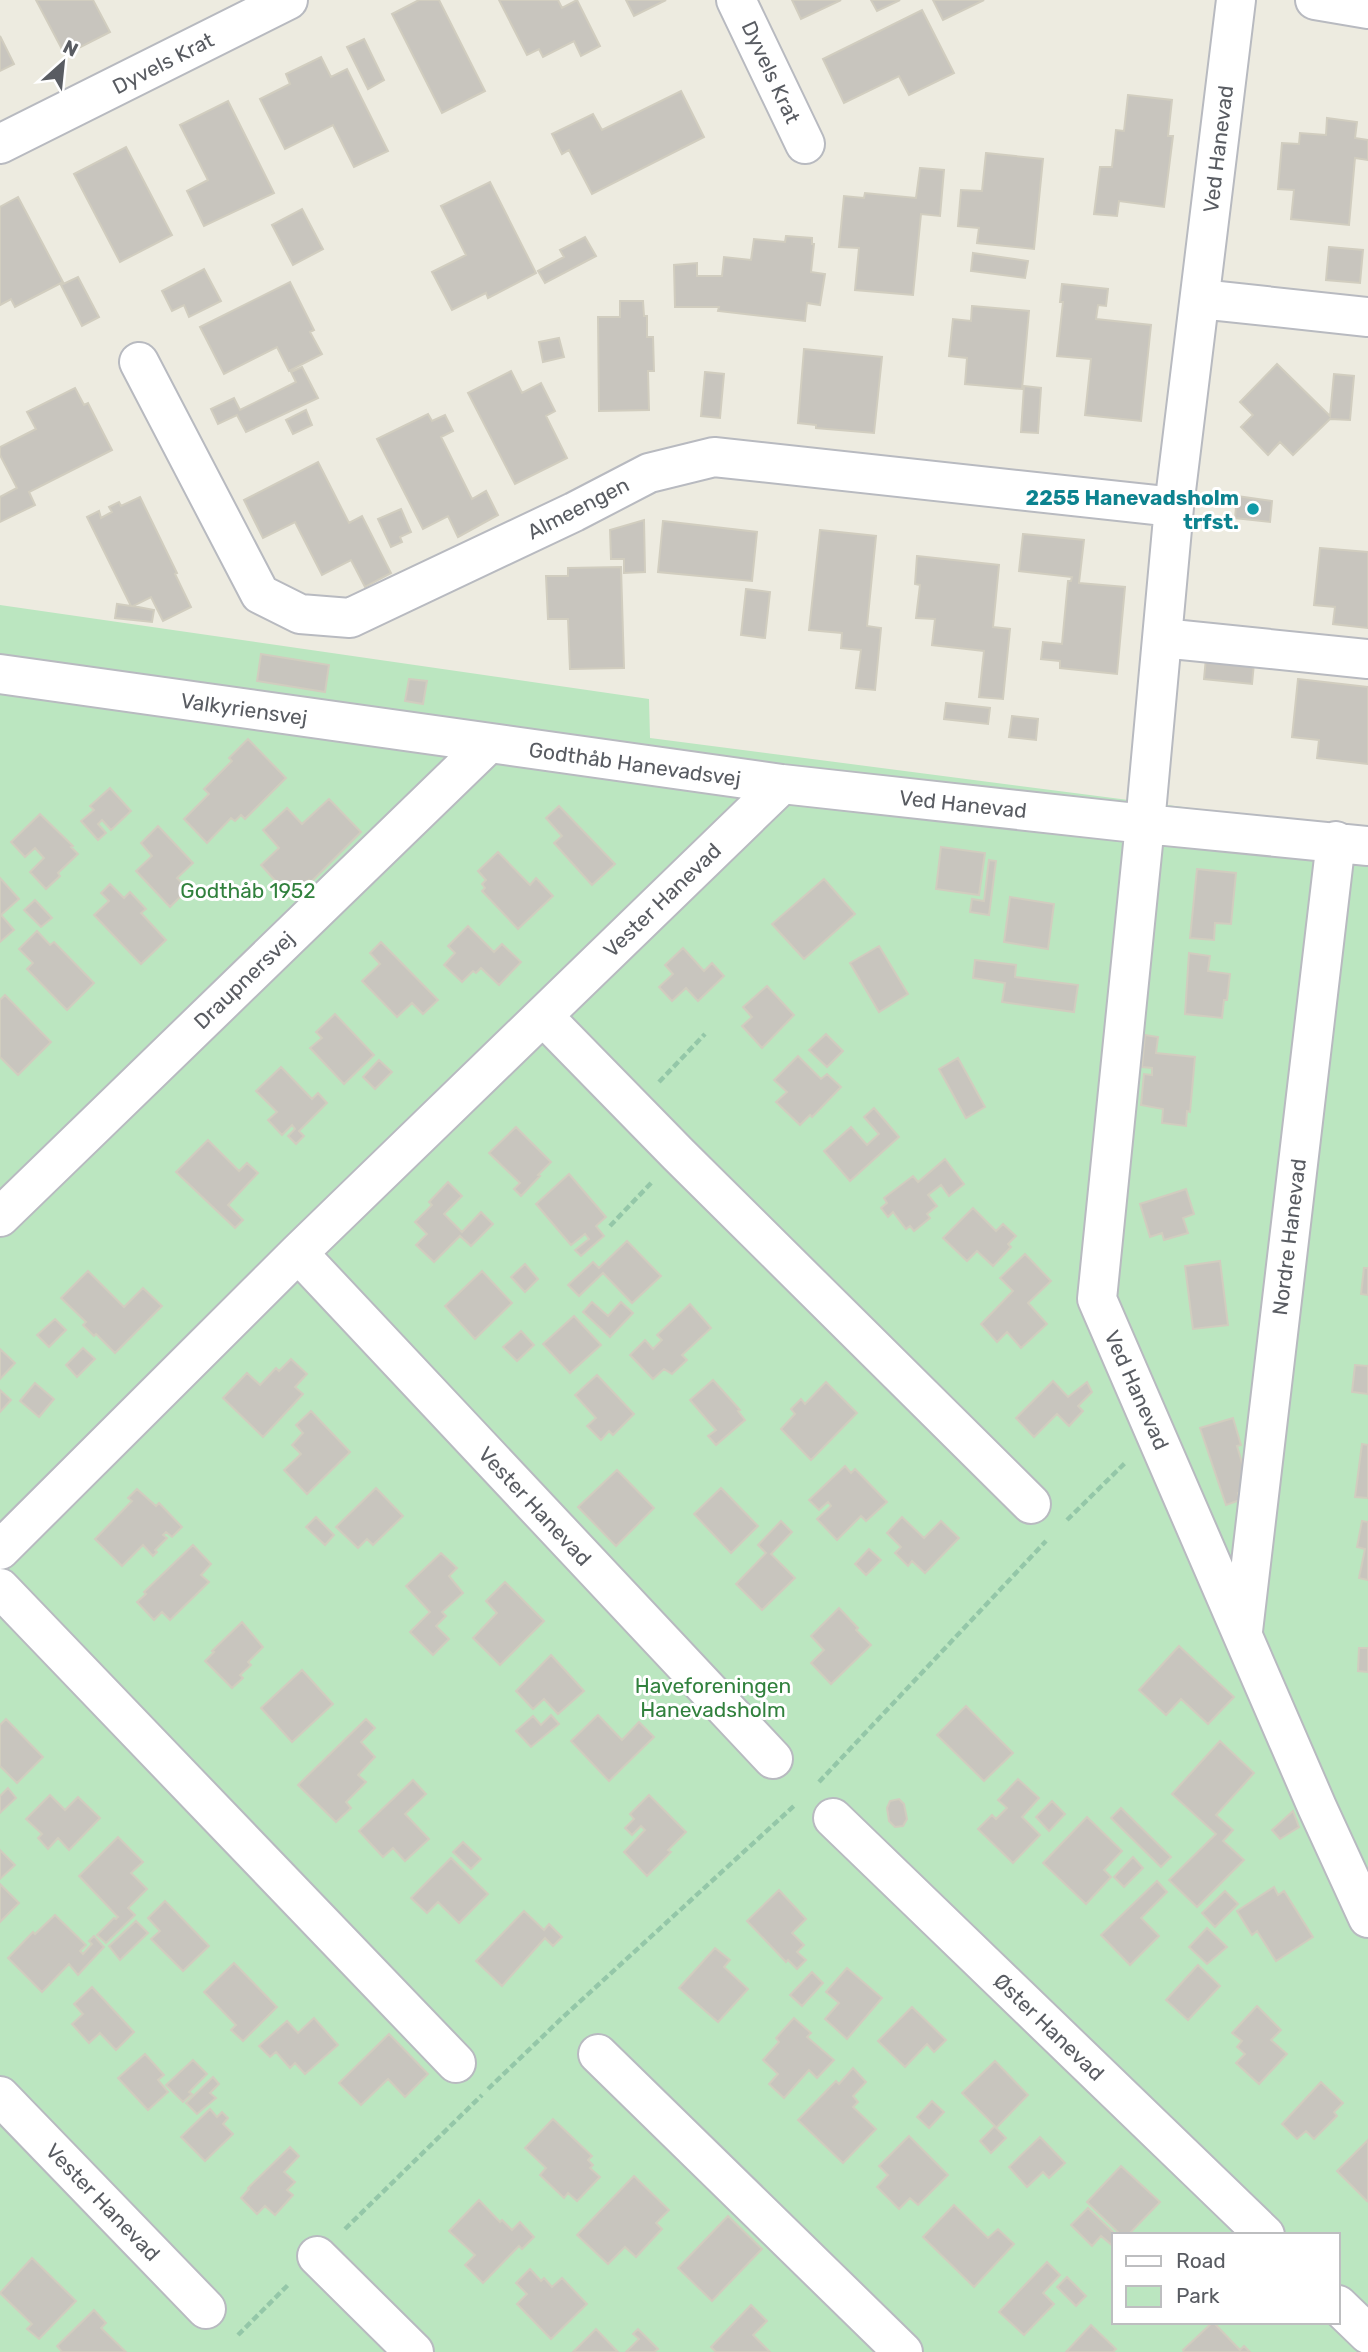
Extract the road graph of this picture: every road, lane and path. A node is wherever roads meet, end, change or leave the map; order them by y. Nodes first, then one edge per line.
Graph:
1 (288, 0) edge
2 (736, 0) edge
3 (1236, 0) edge
4 (1315, 0) edge
5 (1362, 5) edge
6 (0, 144) edge
7 (805, 144) dead end
8 (1200, 299) junction
9 (1368, 317) edge
10 (139, 362) dead end
11 (1174, 507) junction
12 (1162, 638) junction
13 (1368, 659) edge
14 (7, 683) edge
15 (488, 744) junction
16 (782, 784) junction
17 (1145, 824) junction
18 (1352, 844) edge
19 (543, 1016) junction
20 (705, 1034) dead end
21 (633, 1109) junction
22 (678, 1154) junction
23 (0, 1217) edge
24 (610, 1226) dead end
25 (298, 1253) junction
26 (1156, 1433) junction
27 (1031, 1504) dead end
28 (1066, 1521) dead end
29 (1047, 1541) dead end
30 (0, 1550) edge
31 (0, 1588) edge
32 (1242, 1633) junction
33 (773, 1759) dead end
34 (820, 1807) junction
35 (1364, 1901) edge
36 (598, 2054) dead end
37 (456, 2063) dead end
38 (0, 2096) edge
39 (1263, 2233) edge
40 (317, 2256) junction
41 (1340, 2307) edge
42 (206, 2309) dead end
43 (1368, 2334) edge
44 (234, 2339) dead end
45 (414, 2352) edge
46 (902, 2352) edge

1 - 6 street, Dyvels Krat
2 - 7 street, Dyvels Krat
3 - 8 street, Ved Hanevad
4 - 5 street
8 - 9 street
8 - 11 street, Ved Hanevad
10 - 11 street, Almeengen
11 - 12 street, Ved Hanevad
12 - 13 street
12 - 17 street, Ved Hanevad
14 - 15 street, Valkyriensvej
15 - 16 street, Godthåb Hanevadsvej
15 - 23 street, Draupnersvej
16 - 17 street, Ved Hanevad
16 - 19 street, Vester Hanevad
17 - 18 street, Nordre Hanevad
17 - 26 street, Ved Hanevad
18 - 32 street, Nordre Hanevad
19 - 21 street
19 - 25 street, Vester Hanevad
20 - 21 path
21 - 22 street
22 - 24 path
22 - 27 street
25 - 30 street, Vester Hanevad
25 - 33 street, Vester Hanevad
26 - 28 path
26 - 32 street, Ved Hanevad
29 - 34 path
31 - 37 street
32 - 35 street, Ved Hanevad
34 - 39 street, Øster Hanevad
34 - 40 path
36 - 46 street
38 - 42 street, Vester Hanevad
40 - 44 path
40 - 45 street
41 - 43 street

